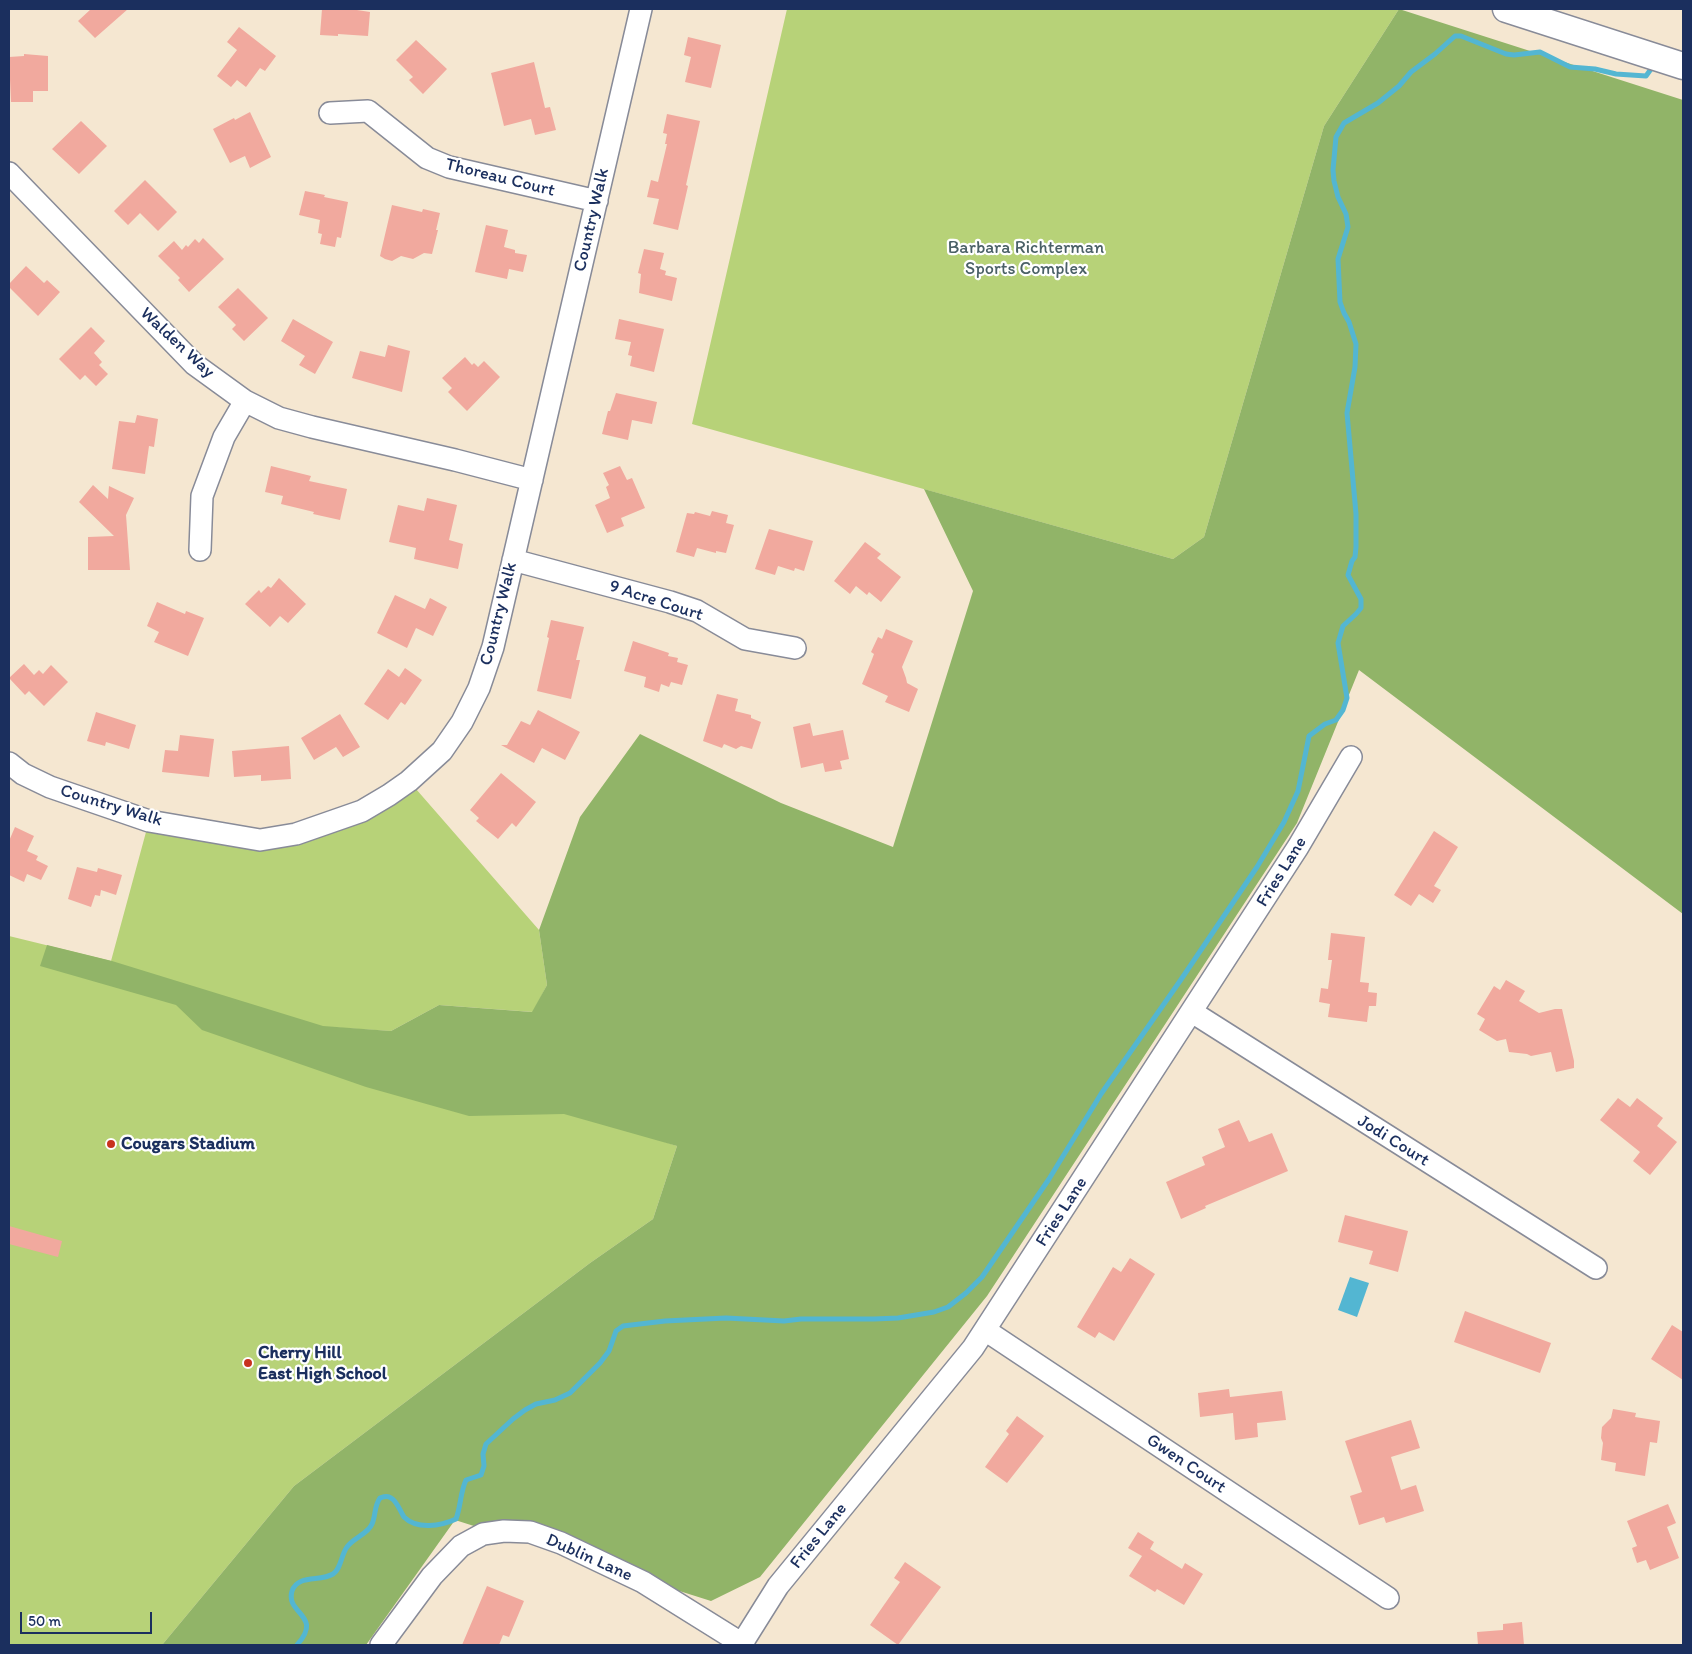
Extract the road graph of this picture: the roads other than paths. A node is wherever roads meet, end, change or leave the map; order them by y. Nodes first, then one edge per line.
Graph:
1 (641, 9) edge
2 (1506, 9) edge
3 (1683, 66) edge
4 (330, 113) dead end
5 (9, 173) edge
6 (597, 201) junction
7 (245, 401) junction
8 (532, 480) junction
9 (200, 550) dead end
10 (513, 560) junction
11 (795, 648) dead end
12 (1351, 757) dead end
13 (9, 763) edge
14 (1192, 1012) junction
15 (1596, 1268) dead end
16 (985, 1330) junction
17 (1388, 1598) dead end
18 (381, 1645) edge
19 (742, 1645) edge

1 - 6 street, Country Walk
2 - 3 street
4 - 6 street, Thoreau Court
5 - 7 street, Walden Way
6 - 8 street, Country Walk
7 - 8 street, Walden Way
7 - 9 street
8 - 10 street, Country Walk
10 - 11 street, 9 Acre Court
10 - 13 street, Country Walk
12 - 14 street, Fries Lane
14 - 15 street, Jodi Court
14 - 16 street, Fries Lane
16 - 17 street, Gwen Court
16 - 19 street, Fries Lane
18 - 19 street, Dublin Lane

